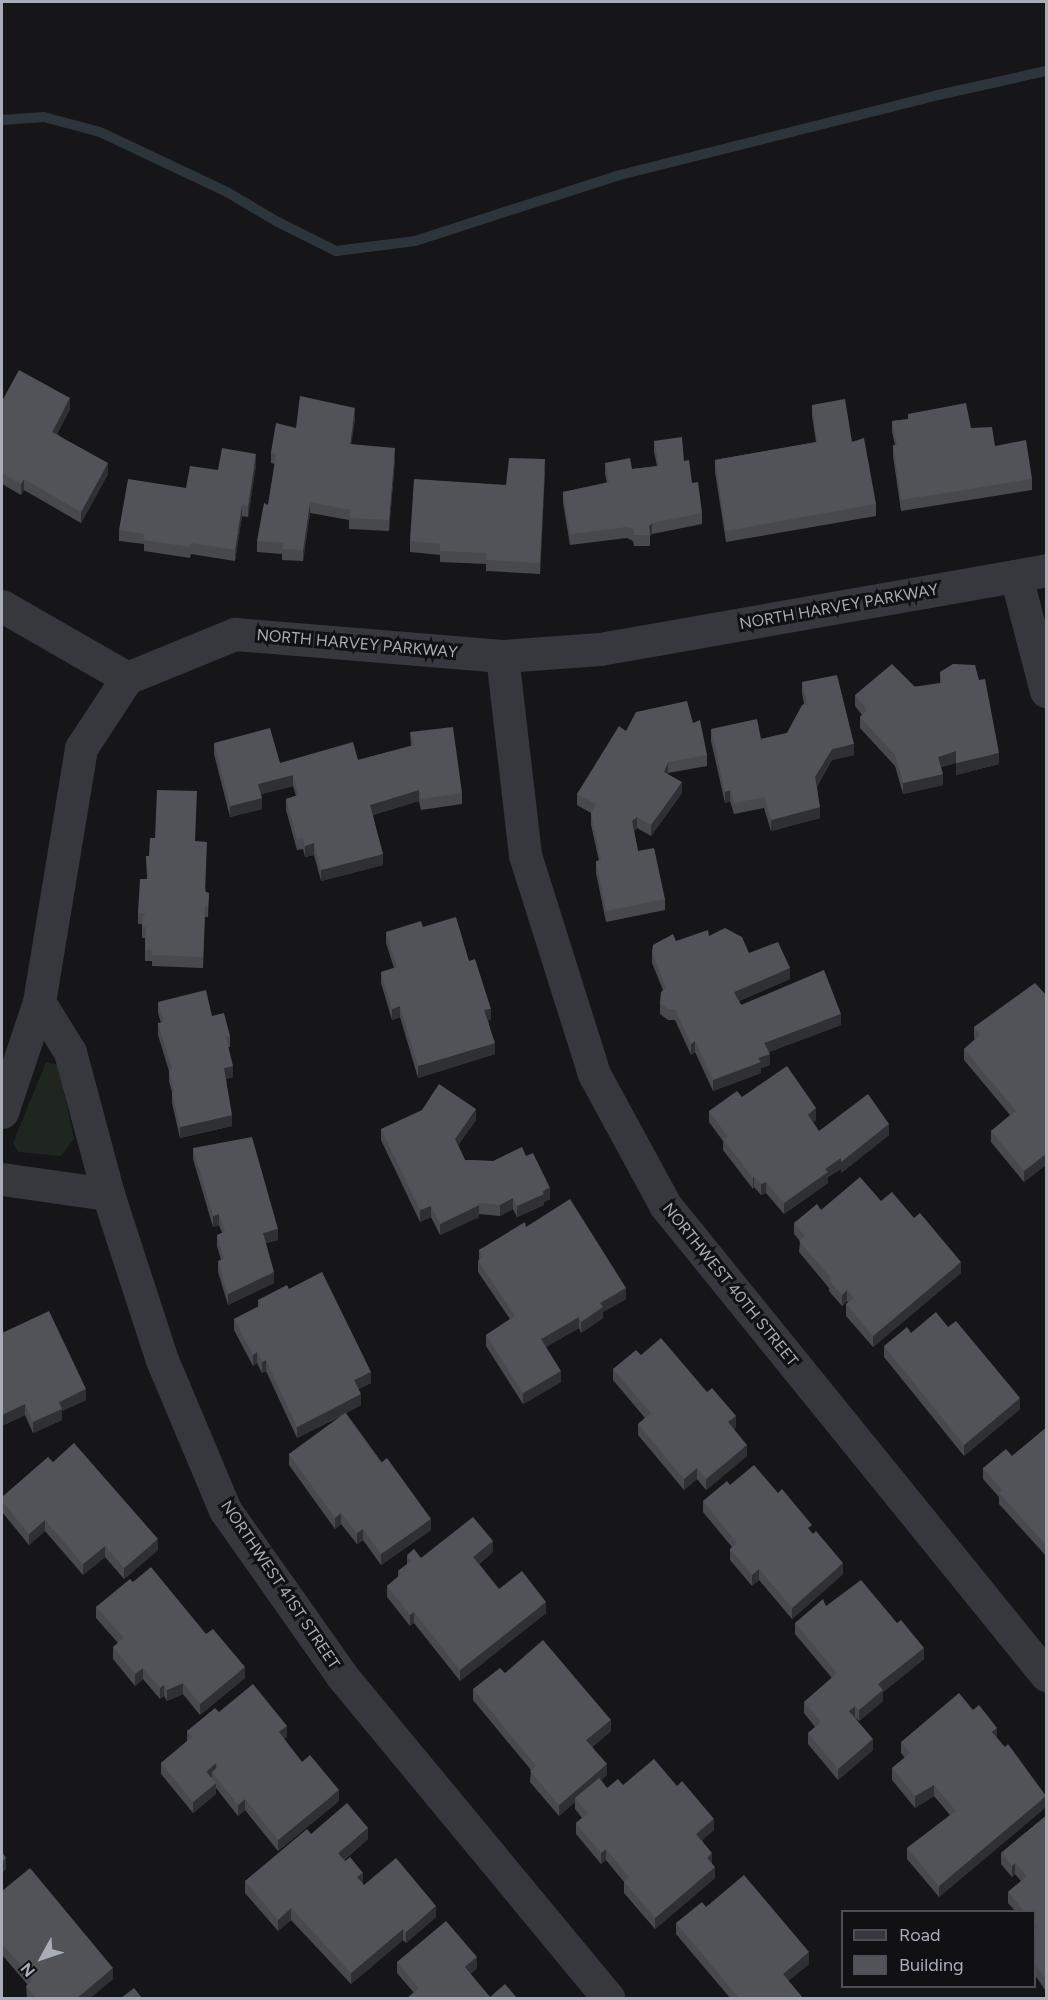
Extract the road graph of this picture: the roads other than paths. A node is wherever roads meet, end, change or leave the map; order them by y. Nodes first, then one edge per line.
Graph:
1 (1031, 573) edge
2 (2, 606) edge
3 (502, 657) junction
4 (127, 678) junction
5 (1047, 691) edge
6 (39, 1002) junction
7 (2, 1112) edge
8 (2, 1179) edge
9 (108, 1194) junction
10 (1047, 1676) edge
11 (608, 1998) edge

1 - 3 street, NORTH HARVEY PARKWAY
1 - 5 street
2 - 4 street
3 - 4 street, NORTH HARVEY PARKWAY
3 - 10 street, NORTHWEST 40TH STREET
4 - 6 street
6 - 7 street
6 - 9 street, NORTHWEST 41ST STREET
8 - 9 street
9 - 11 street, NORTHWEST 41ST STREET

